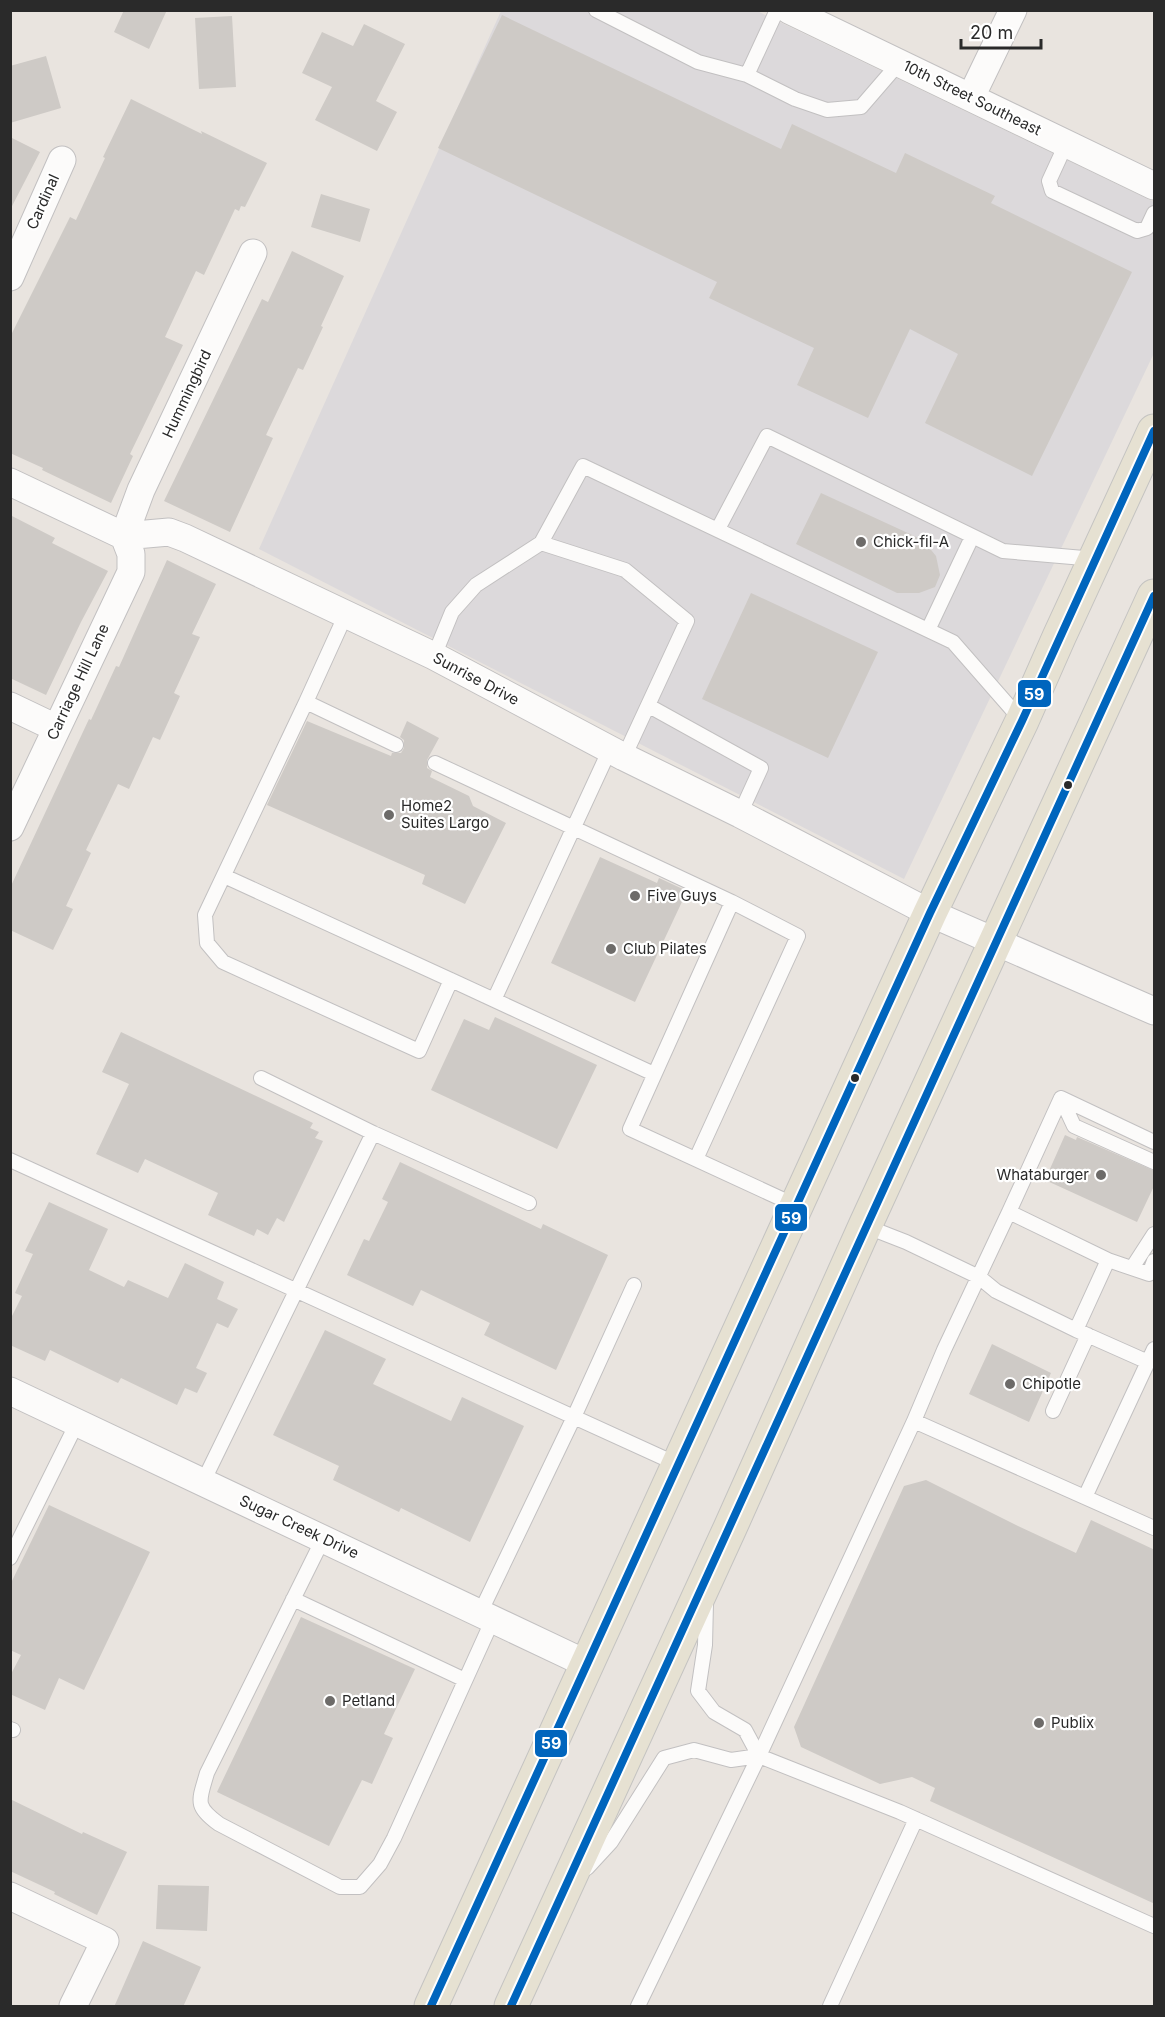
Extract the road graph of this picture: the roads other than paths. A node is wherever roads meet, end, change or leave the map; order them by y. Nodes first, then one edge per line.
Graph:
1 (596, 10) edge
2 (777, 10) edge
3 (789, 10) edge
4 (1013, 10) edge
5 (899, 63) junction
6 (747, 75) junction
7 (971, 97) junction
8 (1066, 144) junction
9 (62, 160) dead end
10 (1155, 186) edge
11 (1155, 213) edge
12 (253, 253) dead end
13 (10, 277) edge
14 (1155, 431) edge
15 (10, 482) edge
16 (718, 529) junction
17 (124, 536) junction
18 (972, 537) junction
19 (541, 543) junction
20 (1095, 559) junction
21 (1155, 596) edge
22 (346, 614) junction
23 (928, 630) junction
24 (434, 656) junction
25 (306, 702) junction
26 (10, 706) edge
27 (649, 706) junction
28 (1022, 721) junction
29 (56, 728) junction
30 (396, 745) dead end
31 (617, 753) junction
32 (435, 763) dead end
33 (740, 814) junction
34 (10, 827) edge
35 (574, 828) junction
36 (224, 876) junction
37 (732, 902) junction
38 (930, 913) junction
39 (995, 943) junction
40 (451, 980) junction
41 (494, 1000) junction
42 (1155, 1011) edge
43 (654, 1074) junction
44 (261, 1078) dead end
45 (1061, 1098) junction
46 (373, 1133) junction
47 (1155, 1142) edge
48 (696, 1159) junction
49 (10, 1160) edge
50 (1155, 1162) edge
51 (529, 1203) dead end
52 (797, 1206) junction
53 (1009, 1212) junction
54 (865, 1226) junction
55 (1155, 1234) edge
56 (1108, 1260) junction
57 (1155, 1261) edge
58 (1132, 1268) junction
59 (979, 1277) junction
60 (634, 1285) dead end
61 (296, 1291) junction
62 (1082, 1333) junction
63 (1151, 1355) edge
64 (10, 1390) edge
65 (1053, 1411) dead end
66 (574, 1417) junction
67 (914, 1420) junction
68 (78, 1423) junction
69 (679, 1465) junction
70 (203, 1482) junction
71 (1085, 1497) junction
72 (1155, 1528) edge
73 (323, 1539) junction
74 (10, 1558) edge
75 (707, 1576) junction
76 (293, 1599) junction
77 (486, 1616) junction
78 (587, 1664) junction
79 (465, 1680) junction
80 (759, 1756) junction
81 (916, 1819) junction
82 (563, 1893) junction
83 (10, 1896) edge
84 (1155, 1926) edge
85 (73, 2007) edge
86 (431, 2007) edge
87 (511, 2007) edge
88 (638, 2007) edge
89 (830, 2007) edge

1 - 6 lane
2 - 6 lane
3 - 5 street, 10th Street Southeast
4 - 7 street
5 - 6 lane
5 - 7 street, 10th Street Southeast
7 - 8 street, 10th Street Southeast
8 - 10 street, 10th Street Southeast
8 - 11 lane
9 - 13 street, Cardinal
12 - 17 street, Hummingbird
14 - 20 main road
15 - 17 street
16 - 18 lane
16 - 19 lane
16 - 23 lane
17 - 22 street, Sunrise Drive
17 - 29 street, Carriage Hill Lane
18 - 20 lane
18 - 23 lane
19 - 24 lane
19 - 27 lane
20 - 28 main road
21 - 39 main road
22 - 24 street, Sunrise Drive
22 - 25 lane
23 - 28 lane
24 - 31 street, Sunrise Drive
25 - 30 lane
25 - 36 lane
26 - 29 street
27 - 31 lane
27 - 33 lane
28 - 38 main road
29 - 34 street, Carriage Hill Lane
31 - 33 street, Sunrise Drive
31 - 35 lane
32 - 35 lane
33 - 38 street, Sunrise Drive
35 - 37 lane
35 - 41 lane
36 - 40 lane
36 - 40 lane
37 - 43 lane
37 - 48 lane
38 - 39 street, Sunrise Drive
38 - 52 main road
39 - 42 street, Sunrise Drive
39 - 54 main road
40 - 41 lane
41 - 43 lane
43 - 48 lane
44 - 46 lane
45 - 47 lane
45 - 50 lane
45 - 53 lane
46 - 51 lane
46 - 61 lane
48 - 52 lane
49 - 61 lane
52 - 69 main road
53 - 56 lane
53 - 59 lane
54 - 59 lane
54 - 75 main road
55 - 58 lane
56 - 58 lane
56 - 62 lane
57 - 58 lane
59 - 62 lane
59 - 67 lane
60 - 66 lane
61 - 66 lane
61 - 70 lane
62 - 63 lane
62 - 65 lane
63 - 71 lane
64 - 68 street, Sugar Creek Drive
66 - 69 lane
66 - 77 lane
67 - 71 lane
67 - 80 lane
68 - 70 street, Sugar Creek Drive
68 - 74 lane
69 - 78 main road
70 - 73 street, Sugar Creek Drive
71 - 72 lane
73 - 76 lane
73 - 77 street, Sugar Creek Drive
75 - 80 lane
75 - 82 main road
76 - 79 lane
76 - 79 lane
77 - 78 street, Sugar Creek Drive
77 - 79 lane
78 - 86 main road
80 - 81 lane
80 - 82 lane
80 - 88 lane
81 - 84 lane
81 - 89 lane
82 - 87 main road
83 - 85 street

